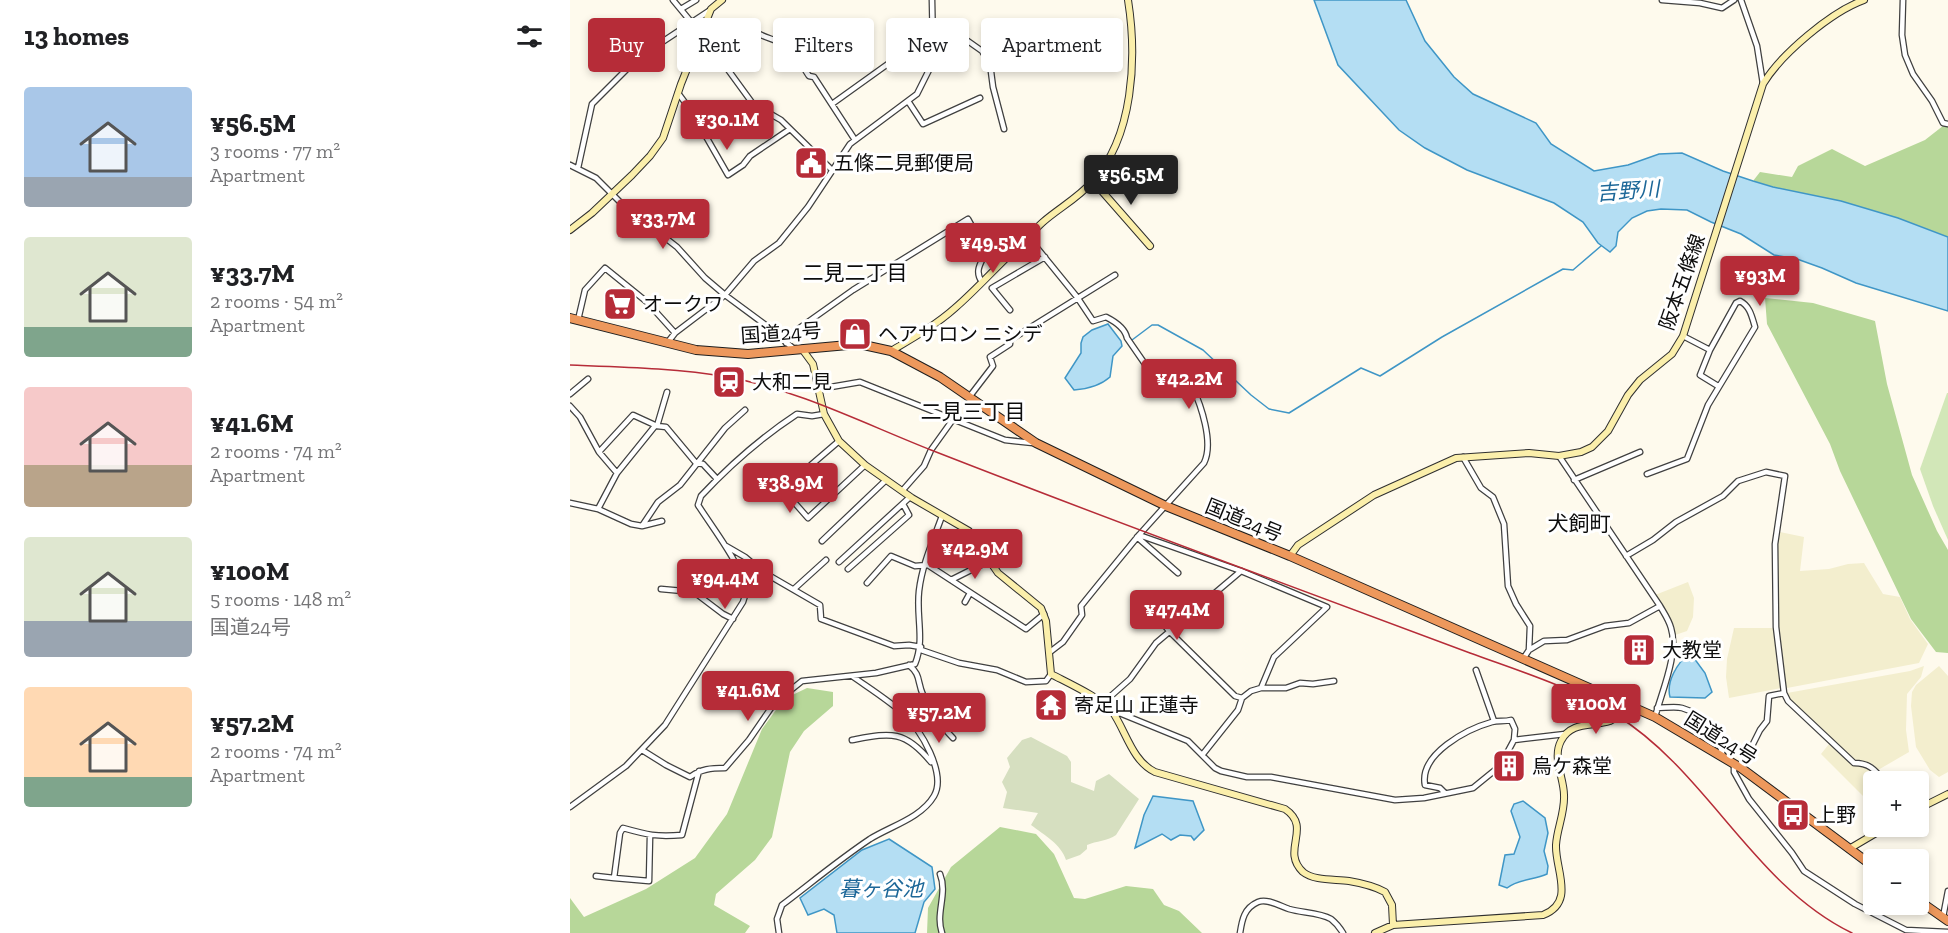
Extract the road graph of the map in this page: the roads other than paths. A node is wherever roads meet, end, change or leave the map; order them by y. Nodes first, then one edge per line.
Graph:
1 (673, 0) edge
2 (696, 0) edge
3 (721, 0) edge
4 (932, 0) edge
5 (1128, 0) edge
6 (1662, 0) edge
7 (1734, 0) edge
8 (1741, 0) edge
9 (1864, 0) edge
10 (1903, 0) edge
11 (681, 9) junction
12 (711, 9) junction
13 (688, 18) edge
14 (699, 18) edge
15 (708, 18) edge
16 (933, 18) edge
17 (677, 33) edge
18 (969, 42) edge
19 (886, 66) edge
20 (687, 72) edge
21 (729, 72) edge
22 (806, 72) edge
23 (928, 72) edge
24 (1763, 84) junction
25 (678, 93) junction
26 (980, 98) dead end
27 (908, 101) junction
28 (832, 104) junction
29 (1948, 124) edge
30 (790, 129) junction
31 (1004, 129) dead end
32 (855, 140) junction
33 (570, 165) edge
34 (578, 168) junction
35 (831, 169) junction
36 (1093, 182) junction
37 (612, 193) junction
38 (570, 230) edge
39 (1029, 238) junction
40 (1150, 246) dead end
41 (1045, 256) junction
42 (1115, 275) dead end
43 (982, 282) junction
44 (724, 295) junction
45 (1077, 297) junction
46 (1010, 310) dead end
47 (574, 319) edge
48 (675, 333) junction
49 (1683, 336) junction
50 (667, 343) junction
51 (786, 343) junction
52 (798, 349) junction
53 (1710, 350) junction
54 (891, 351) junction
55 (588, 379) dead end
56 (1718, 386) junction
57 (819, 389) junction
58 (667, 392) dead end
59 (570, 394) edge
60 (970, 396) junction
61 (570, 406) edge
62 (745, 410) dead end
63 (824, 414) junction
64 (954, 418) junction
65 (656, 426) junction
66 (839, 441) junction
67 (1036, 443) junction
68 (599, 452) junction
69 (1640, 452) dead end
70 (1559, 456) junction
71 (1463, 457) junction
72 (696, 463) junction
73 (866, 465) junction
74 (617, 473) junction
75 (1647, 474) dead end
76 (717, 479) junction
77 (886, 480) junction
78 (1574, 480) junction
79 (902, 491) junction
80 (910, 497) junction
81 (570, 503) edge
82 (903, 504) junction
83 (1166, 506) junction
84 (598, 509) junction
85 (942, 516) junction
86 (662, 521) dead end
87 (642, 526) junction
88 (1138, 536) junction
89 (822, 541) dead end
90 (723, 545) junction
91 (979, 546) junction
92 (1290, 556) junction
93 (1626, 556) junction
94 (963, 557) dead end
95 (826, 560) dead end
96 (989, 561) junction
97 (839, 562) dead end
98 (924, 565) junction
99 (848, 569) dead end
100 (1241, 571) junction
101 (1178, 573) dead end
102 (951, 580) junction
103 (867, 584) dead end
104 (661, 589) dead end
105 (794, 589) junction
106 (970, 593) junction
107 (965, 602) dead end
108 (1660, 606) junction
109 (1152, 610) dead end
110 (1044, 614) junction
111 (733, 619) junction
112 (1170, 632) junction
113 (921, 648) junction
114 (1529, 650) junction
115 (1050, 652) junction
116 (1523, 659) junction
117 (909, 665) junction
118 (1476, 670) dead end
119 (1051, 674) junction
120 (852, 676) junction
121 (1334, 681) dead end
122 (1261, 688) junction
123 (1784, 693) junction
124 (1242, 698) junction
125 (1103, 703) junction
126 (1627, 706) junction
127 (1658, 708) junction
128 (1112, 710) junction
129 (1655, 717) junction
130 (1494, 721) junction
131 (1565, 734) junction
132 (953, 738) dead end
133 (852, 740) dead end
134 (1514, 740) junction
135 (642, 750) junction
136 (1203, 754) junction
137 (1723, 757) junction
138 (935, 766) junction
139 (1737, 766) junction
140 (699, 771) junction
141 (1875, 771) edge
142 (1445, 794) junction
143 (1948, 794) edge
144 (1929, 804) edge
145 (570, 807) edge
146 (650, 836) junction
147 (1869, 837) edge
148 (1849, 849) junction
149 (1863, 859) edge
150 (940, 874) dead end
151 (596, 876) dead end
152 (614, 878) junction
153 (1948, 891) edge
154 (1929, 908) edge
155 (1945, 919) edge
156 (1393, 925) junction
157 (1948, 932) edge
158 (779, 933) edge
159 (942, 933) edge
160 (1240, 933) edge
161 (1343, 933) edge
162 (1374, 933) edge

1 - 11 street
2 - 11 street
3 - 12 main road
4 - 16 street
5 - 36 main road
6 - 7 street
8 - 24 street
9 - 24 main road, 阪本五條線
10 - 29 street
11 - 13 street
12 - 14 street
12 - 15 main road
17 - 34 street
18 - 31 street
19 - 28 street
20 - 25 main road
21 - 30 street
22 - 28 street
23 - 27 street
24 - 49 main road, 阪本五條線
25 - 30 street
25 - 37 main road
26 - 27 street
27 - 32 street
28 - 32 street
30 - 35 street
32 - 35 street
33 - 34 street
34 - 37 street
35 - 44 street
36 - 39 main road
36 - 40 main road
37 - 38 main road
37 - 44 street
39 - 41 street
39 - 43 main road
41 - 45 street
41 - 46 street
42 - 45 street
43 - 51 street
43 - 54 main road
44 - 48 street
44 - 51 street
45 - 60 street
45 - 83 street
47 - 48 street
47 - 50 highway, 国道24号
48 - 50 street
49 - 53 street
49 - 70 main road, 阪本五條線
50 - 52 highway, 国道24号
51 - 52 street
52 - 54 highway, 国道24号
52 - 57 main road
53 - 56 street
53 - 56 street
54 - 60 highway, 国道24号
55 - 59 street
56 - 75 street
57 - 63 main road
57 - 64 street
58 - 65 street
60 - 67 highway, 国道24号
61 - 68 street
62 - 72 street
63 - 66 main road
63 - 76 street
64 - 67 street
64 - 79 street
65 - 68 street
65 - 72 street
65 - 74 street
66 - 73 main road
66 - 73 street
67 - 83 highway, 国道24号
68 - 74 street
69 - 78 street
70 - 71 main road, 阪本五條線
70 - 78 street
71 - 92 main road, 阪本五條線
71 - 114 street
72 - 76 street
72 - 87 street
73 - 77 main road
74 - 84 street
76 - 90 street
77 - 79 main road
77 - 89 street
78 - 93 street
79 - 80 main road
80 - 82 street
80 - 85 main road
81 - 84 street
82 - 97 street
82 - 99 street
83 - 88 street
83 - 92 highway, 国道24号
84 - 87 street
85 - 91 main road
85 - 98 street
86 - 87 street
88 - 100 street
88 - 101 street
88 - 115 street
90 - 105 street
90 - 111 street
91 - 94 street
91 - 96 main road
92 - 116 highway, 国道24号
93 - 108 street
93 - 123 street
95 - 105 street
96 - 102 street
96 - 110 main road
98 - 102 street
98 - 103 street
98 - 113 street
100 - 112 street
100 - 122 street
102 - 106 street
104 - 111 street
105 - 113 street
106 - 107 street
106 - 110 street
108 - 114 street
108 - 127 street
109 - 112 street
110 - 115 main road
111 - 135 street
112 - 124 street
112 - 125 street
113 - 117 street
113 - 119 street
114 - 116 street
115 - 119 main road
116 - 126 highway, 国道24号
117 - 120 street
117 - 132 street
118 - 130 street
119 - 125 main road
120 - 138 street
120 - 140 street
121 - 122 street
122 - 124 street
123 - 139 street
123 - 141 street
124 - 136 street
125 - 128 main road
126 - 129 highway, 国道24号
126 - 131 main road
127 - 129 street
127 - 137 street
128 - 136 street
128 - 156 main road
129 - 137 highway, 国道24号
130 - 134 street
130 - 142 street
131 - 134 street
131 - 156 main road
133 - 138 street
134 - 142 street
135 - 140 street
135 - 145 street
136 - 142 street
137 - 139 highway, 国道24号
138 - 158 street
139 - 148 highway, 国道24号
139 - 157 street
140 - 146 street
143 - 144 main road
146 - 152 street
146 - 152 street
147 - 148 main road
148 - 149 highway, 国道24号
150 - 159 street
151 - 152 street
153 - 155 street
154 - 155 highway
156 - 162 main road
160 - 161 street

